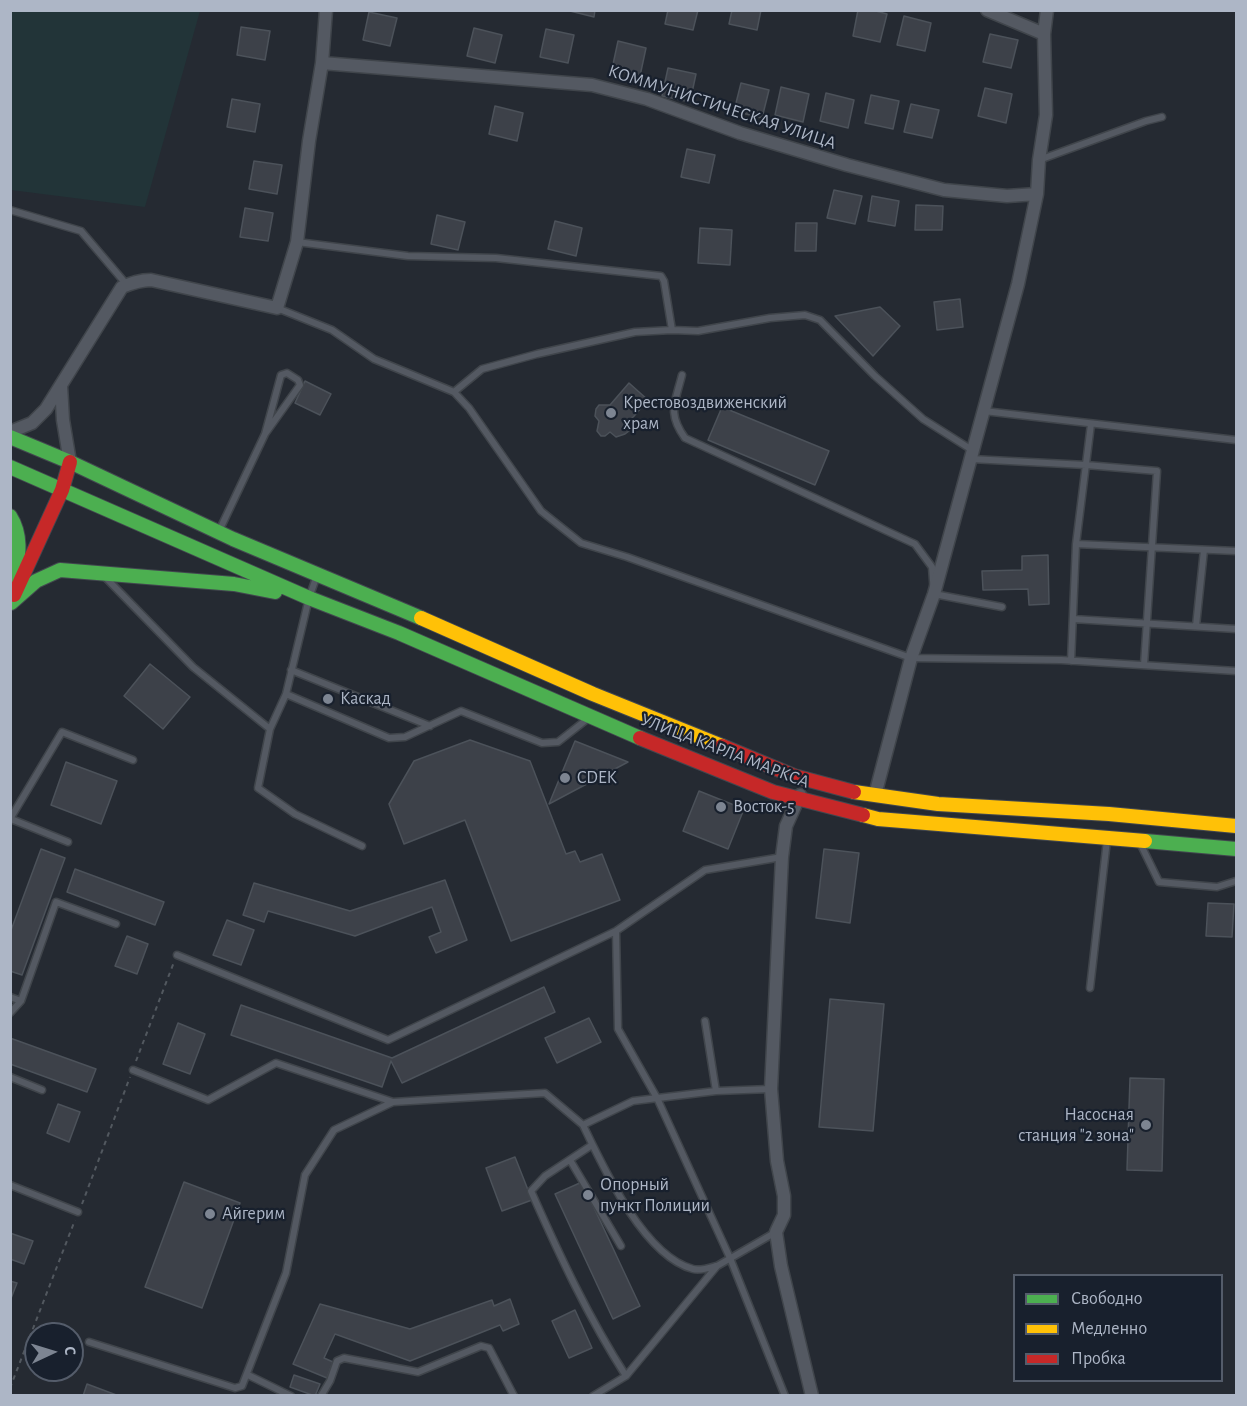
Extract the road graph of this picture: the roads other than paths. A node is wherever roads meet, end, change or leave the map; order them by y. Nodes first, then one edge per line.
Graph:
1 (326, 10) edge
2 (987, 10) edge
3 (1047, 10) edge
4 (1044, 34) junction
5 (322, 63) junction
6 (1162, 117) dead end
7 (1039, 160) junction
8 (1037, 194) junction
9 (10, 210) edge
10 (297, 242) junction
11 (127, 285) junction
12 (277, 308) junction
13 (672, 330) junction
14 (682, 375) dead end
15 (61, 386) junction
16 (454, 392) junction
17 (984, 411) junction
18 (1091, 424) junction
19 (10, 432) edge
20 (265, 434) junction
21 (10, 437) edge
22 (1236, 440) edge
23 (972, 455) junction
24 (70, 462) junction
25 (1086, 465) junction
26 (10, 467) edge
27 (62, 490) junction
28 (10, 516) edge
29 (219, 531) junction
30 (1076, 544) junction
31 (1152, 548) junction
32 (1204, 550) junction
33 (1236, 551) edge
34 (101, 573) junction
35 (318, 574) junction
36 (934, 594) junction
37 (309, 598) junction
38 (10, 603) edge
39 (1002, 607) dead end
40 (1073, 619) junction
41 (1147, 623) junction
42 (1196, 627) junction
43 (1236, 629) edge
44 (911, 658) junction
45 (1071, 661) junction
46 (1143, 665) junction
47 (291, 670) junction
48 (1236, 671) edge
49 (286, 694) junction
50 (589, 717) junction
51 (430, 726) junction
52 (270, 729) junction
53 (133, 760) dead end
54 (804, 779) junction
55 (875, 795) junction
56 (799, 800) junction
57 (10, 819) edge
58 (1236, 826) edge
59 (1107, 839) junction
60 (68, 842) dead end
61 (1140, 842) junction
62 (362, 846) dead end
63 (1236, 849) edge
64 (782, 857) junction
65 (1236, 881) edge
66 (116, 924) dead end
67 (616, 931) junction
68 (177, 955) road end
69 (1090, 988) dead end
70 (10, 997) edge
71 (21, 1001) junction
72 (10, 1013) edge
73 (705, 1021) dead end
74 (133, 1070) road end
75 (10, 1077) edge
76 (771, 1089) junction
77 (42, 1090) dead end
78 (716, 1091) junction
79 (657, 1098) junction
80 (393, 1102) junction
81 (583, 1125) junction
82 (592, 1145) junction
83 (570, 1160) junction
84 (10, 1185) edge
85 (78, 1212) road end
86 (776, 1232) junction
87 (621, 1246) dead end
88 (730, 1258) junction
89 (717, 1266) junction
90 (89, 1342) dead end
91 (248, 1375) junction
92 (626, 1376) junction
93 (291, 1395) edge
94 (321, 1395) edge
95 (514, 1395) edge
96 (593, 1395) edge
97 (785, 1395) edge
98 (812, 1395) edge

1 - 5 street
2 - 4 street
3 - 4 street
4 - 7 street
5 - 8 street, КОММУНИСТИЧЕСКАЯ УЛИЦА
5 - 10 street
6 - 7 lane
7 - 8 street
8 - 17 street
9 - 11 lane
10 - 12 street
10 - 13 lane
11 - 12 street
11 - 15 street
12 - 16 lane
13 - 16 lane
13 - 23 lane
14 - 36 lane
15 - 19 street
15 - 24 street
16 - 44 lane
17 - 18 lane
17 - 23 street
18 - 22 lane
18 - 25 lane
20 - 20 lane
20 - 29 lane
21 - 24 main road
23 - 25 lane
23 - 36 street
24 - 27 main road
24 - 29 main road, УЛИЦА КАРЛА МАРКСА
25 - 30 lane
25 - 31 lane
26 - 27 main road
27 - 37 main road
27 - 38 main road
28 - 38 main road
29 - 35 main road, УЛИЦА КАРЛА МАРКСА
30 - 31 lane
30 - 40 lane
31 - 32 lane
31 - 41 lane
32 - 33 lane
32 - 42 lane
34 - 37 main road
34 - 38 main road
34 - 52 lane
35 - 37 lane
35 - 54 main road, УЛИЦА КАРЛА МАРКСА
36 - 39 lane
36 - 44 street
37 - 47 lane
37 - 50 main road, УЛИЦА КАРЛА МАРКСА
40 - 41 lane
40 - 45 lane
41 - 42 lane
41 - 46 lane
42 - 43 lane
44 - 45 lane
44 - 55 street
45 - 46 lane
46 - 48 lane
47 - 49 lane
47 - 51 lane
49 - 51 lane
49 - 52 lane
50 - 51 lane
50 - 56 main road, УЛИЦА КАРЛА МАРКСА
52 - 62 lane
53 - 57 lane
54 - 55 main road, УЛИЦА КАРЛА МАРКСА
54 - 56 street
55 - 58 main road, УЛИЦА КАРЛА МАРКСА
56 - 59 main road, УЛИЦА КАРЛА МАРКСА
56 - 64 street
57 - 60 lane
59 - 61 main road, УЛИЦА КАРЛА МАРКСА
59 - 69 lane
61 - 63 main road, УЛИЦА КАРЛА МАРКСА
61 - 65 lane
64 - 67 lane
64 - 76 street
66 - 71 lane
67 - 68 lane
67 - 79 lane
70 - 71 lane
71 - 72 lane
73 - 78 lane
74 - 80 lane
75 - 77 lane
76 - 78 lane
76 - 86 street
78 - 79 lane
79 - 81 lane
79 - 88 lane
80 - 81 lane
80 - 91 lane
81 - 82 lane
82 - 83 lane
82 - 89 lane
83 - 87 lane
83 - 92 lane
84 - 85 lane
86 - 88 lane
86 - 98 street
88 - 89 lane
88 - 97 lane
89 - 92 lane
90 - 91 lane
91 - 93 lane
92 - 96 lane
94 - 95 lane

